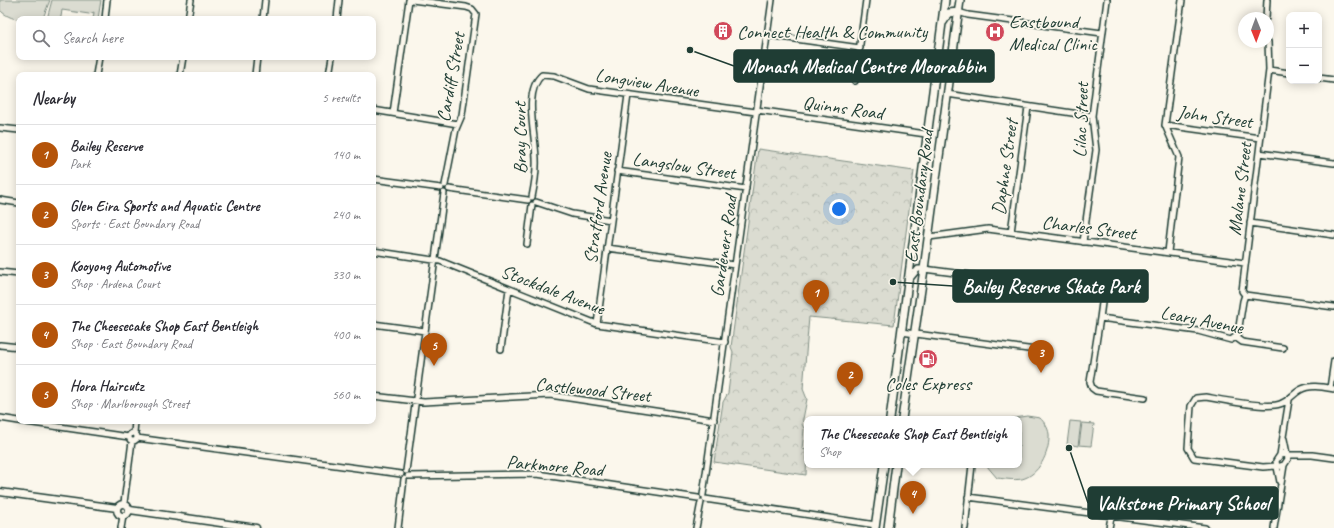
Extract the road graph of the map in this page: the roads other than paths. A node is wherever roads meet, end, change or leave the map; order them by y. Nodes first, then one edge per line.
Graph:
1 (107, 0) edge
2 (191, 0) edge
3 (265, 0) edge
4 (340, 0) edge
5 (409, 0) edge
6 (412, 0) edge
7 (772, 0) edge
8 (866, 0) edge
9 (945, 0) edge
10 (960, 0) edge
11 (1107, 0) edge
12 (1182, 0) edge
13 (1267, 0) edge
14 (439, 2) edge
15 (958, 12) junction
16 (1266, 12) edge
17 (968, 15) junction
18 (104, 16) edge
19 (188, 16) edge
20 (262, 16) edge
21 (337, 16) edge
22 (957, 22) junction
23 (942, 24) junction
24 (1102, 33) junction
25 (767, 35) junction
26 (860, 48) junction
27 (1268, 48) edge
28 (99, 60) edge
29 (182, 60) edge
30 (257, 60) edge
31 (332, 60) edge
32 (1269, 70) junction
33 (97, 72) edge
34 (180, 72) edge
35 (255, 72) edge
36 (330, 72) edge
37 (1286, 73) edge
38 (538, 78) joint
39 (1322, 78) edge
40 (1334, 80) edge
41 (855, 81) dead end
42 (947, 94) junction
43 (628, 95) junction
44 (1028, 106) junction
45 (376, 110) edge
46 (756, 111) junction
47 (393, 113) junction
48 (1092, 116) junction
49 (458, 124) junction
50 (1165, 125) junction
51 (0, 128) edge
52 (16, 130) edge
53 (926, 134) junction
54 (1260, 138) junction
55 (1259, 152) junction
56 (1334, 162) edge
57 (617, 171) junction
58 (376, 179) edge
59 (445, 189) junction
60 (746, 189) junction
61 (530, 198) junction
62 (0, 200) edge
63 (16, 203) edge
64 (534, 203) junction
65 (611, 220) junction
66 (1250, 223) junction
67 (1011, 232) junction
68 (1334, 235) edge
69 (928, 237) junction
70 (1083, 242) junction
71 (527, 244) dead end
72 (607, 248) junction
73 (376, 251) edge
74 (1168, 252) junction
75 (435, 260) junction
76 (1245, 263) junction
77 (735, 265) junction
78 (924, 269) junction
79 (0, 272) edge
80 (16, 274) edge
81 (908, 280) junction
82 (509, 289) junction
83 (1245, 296) junction
84 (1334, 307) edge
85 (1100, 318) junction
86 (376, 324) edge
87 (597, 324) junction
88 (425, 331) junction
89 (901, 332) junction
90 (914, 334) junction
91 (1235, 337) junction
92 (725, 342) junction
93 (0, 345) edge
94 (16, 347) edge
95 (1283, 348) dead end
96 (501, 349) dead end
97 (1043, 351) dead end
98 (1334, 361) edge
99 (1332, 388) edge
100 (376, 396) edge
101 (1145, 398) dead end
102 (1289, 400) junction
103 (415, 402) junction
104 (890, 416) edge
105 (902, 416) edge
106 (0, 418) edge
107 (714, 420) junction
108 (16, 421) edge
109 (39, 424) edge
110 (135, 424) edge
111 (1284, 436) junction
112 (133, 438) junction
113 (1287, 456) junction
114 (1278, 457) junction
115 (1334, 458) edge
116 (1284, 466) junction
117 (1263, 467) junction
118 (1277, 467) junction
119 (884, 468) edge
120 (896, 468) edge
121 (972, 468) edge
122 (405, 475) junction
123 (1280, 485) junction
124 (0, 492) edge
125 (968, 497) junction
126 (702, 499) junction
127 (124, 503) junction
128 (117, 508) junction
129 (130, 510) junction
130 (123, 516) junction
131 (1111, 517) junction
132 (876, 526) edge
133 (121, 528) edge
134 (256, 528) edge
135 (398, 528) edge
136 (696, 528) edge
137 (888, 528) edge
138 (965, 528) edge
139 (1110, 528) edge
140 (1205, 528) edge
141 (1274, 528) edge

1 - 18 street
2 - 19 street
3 - 20 street
4 - 21 street
5 - 47 street
6 - 14 street, Cardiff Street
7 - 25 street, Gardeners Road
8 - 26 street
9 - 23 main road, East Boundary Road
10 - 15 main road, East Boundary Road
11 - 24 street, Lilac Street
12 - 50 street
13 - 16 street
14 - 49 street, Cardiff Street
15 - 17 street
15 - 22 main road, East Boundary Road
15 - 23 main road
17 - 22 street
17 - 24 street
22 - 42 main road, East Boundary Road
23 - 53 main road, East Boundary Road
24 - 48 street, Lilac Street
25 - 26 street
25 - 46 street, Gardeners Road
26 - 41 street
27 - 32 street, Malane Street
28 - 33 street
29 - 34 street
30 - 35 street
31 - 36 street
32 - 37 street
32 - 54 street, Malane Street
38 - 43 street, Longview Avenue
38 - 61 street, Bray Court
39 - 40 street
42 - 44 street
42 - 69 main road, East Boundary Road
43 - 46 street, Longview Avenue
43 - 57 street, Stratford Avenue
44 - 48 street
44 - 67 street, Daphne Street
45 - 47 street
46 - 53 street, Quinns Road
46 - 60 street, Gardeners Road
47 - 49 street
48 - 70 street, Lilac Street
49 - 59 street, Cardiff Street
50 - 54 street, John Street
50 - 74 street
51 - 52 street
53 - 81 main road, East Boundary Road
54 - 55 street, Malane Street
55 - 56 street
55 - 66 street, Malane Street
57 - 60 street, Langslow Street
57 - 65 street, Stratford Avenue
58 - 59 street
59 - 61 street
59 - 75 street, Cardiff Street
60 - 77 street, Gardeners Road
61 - 64 street
62 - 63 street
64 - 65 street
64 - 71 street
65 - 72 street, Stratford Avenue
66 - 68 street
66 - 76 street, Malane Street
67 - 69 street, Charles Street
67 - 70 street, Charles Street
69 - 78 main road, East Boundary Road
70 - 74 street, Charles Street
72 - 77 street
72 - 87 street, Stratford Avenue
73 - 75 street, Stockdale Avenue
74 - 76 street, Charles Street
75 - 82 street, Stockdale Avenue
75 - 88 street, Cardiff Street
76 - 83 street, Malane Street
77 - 92 street, Gardeners Road
78 - 81 street
78 - 85 street
78 - 90 main road, East Boundary Road
79 - 80 street
81 - 89 main road, East Boundary Road
82 - 87 street, Stockdale Avenue
82 - 96 street
83 - 84 street
83 - 91 street, Malane Street
85 - 91 street, Leary Avenue
85 - 101 street
86 - 88 street
87 - 92 street, Stockdale Avenue
88 - 103 street, Cardiff Street
89 - 90 street
89 - 104 main road, East Boundary Road
90 - 97 street
90 - 105 main road, East Boundary Road
91 - 95 street, Leary Avenue
92 - 107 street, Gardeners Road
93 - 94 street
98 - 99 street
99 - 102 street
100 - 103 street, Castlewood Street
102 - 111 street
102 - 117 street
103 - 107 street, Castlewood Street
103 - 122 street, Cardiff Street
106 - 108 street, Parkmore Road
107 - 126 street, Gardeners Road
109 - 112 street, Parkmore Road
110 - 112 street
111 - 113 street
111 - 114 street
112 - 122 street, Parkmore Road
112 - 127 street
113 - 114 street
113 - 115 street
113 - 116 street
114 - 117 street
114 - 118 street
116 - 118 street
116 - 123 street
117 - 118 street
118 - 123 street
119 - 132 main road
120 - 137 main road
121 - 125 street
122 - 126 street, Parkmore Road
122 - 135 street, Cardiff Street
123 - 141 street
124 - 128 street
125 - 131 street
125 - 138 street
126 - 132 street, Parkmore Road
126 - 136 street, Gardeners Road
127 - 128 street
127 - 129 street
128 - 130 street
129 - 130 street
129 - 134 street
130 - 133 street
131 - 139 street
131 - 140 street

